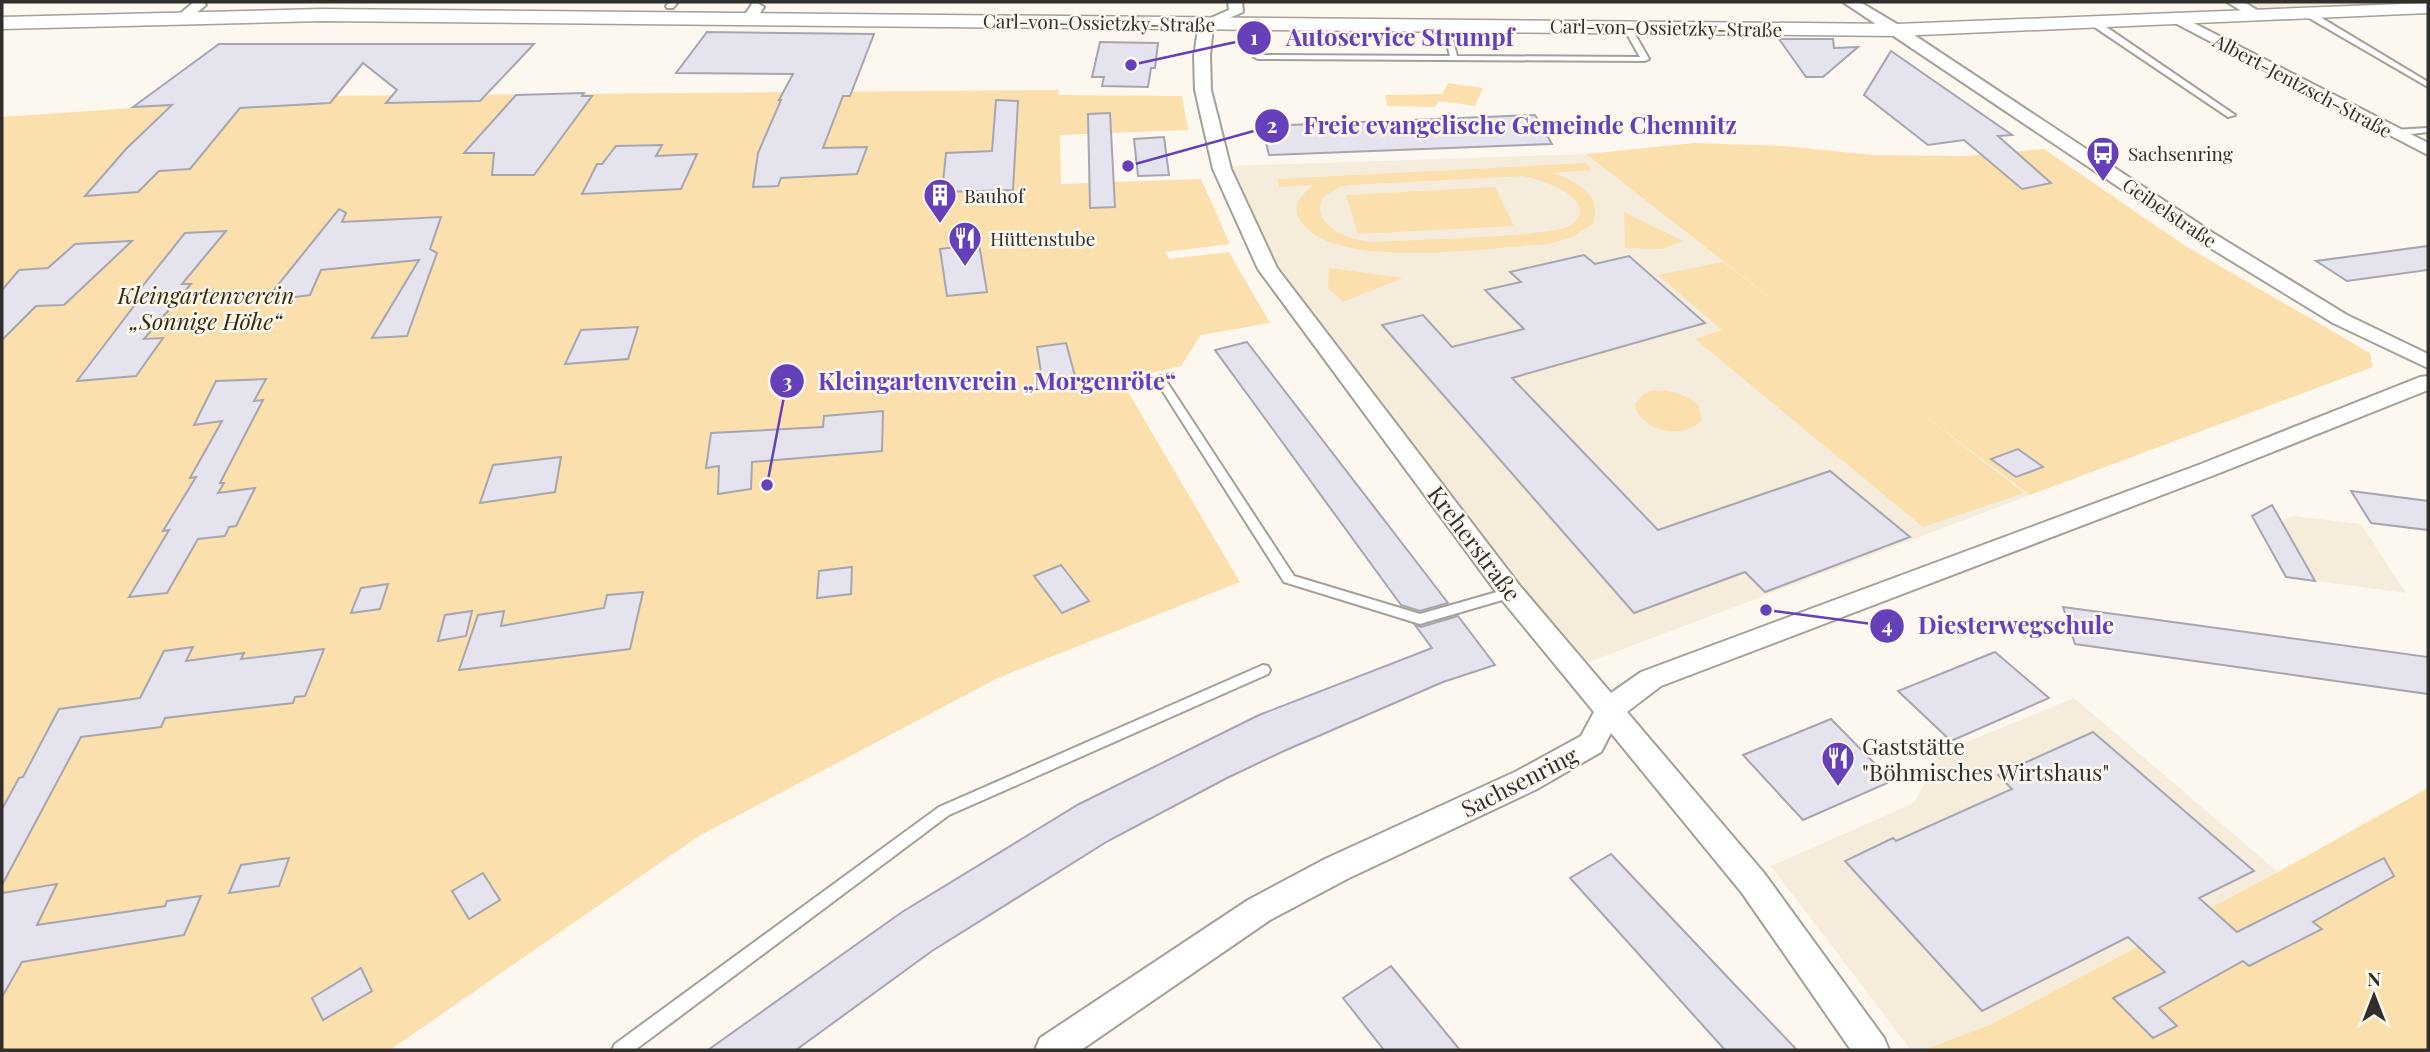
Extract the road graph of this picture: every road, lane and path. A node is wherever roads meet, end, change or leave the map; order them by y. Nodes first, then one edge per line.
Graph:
1 (1850, 2) edge
2 (2234, 2) edge
3 (672, 4) edge
4 (199, 5) junction
5 (1236, 7) edge
6 (2428, 8) edge
7 (2, 11) edge
8 (753, 13) junction
9 (2306, 13) junction
10 (2258, 15) junction
11 (183, 17) junction
12 (1874, 18) junction
13 (2178, 19) junction
14 (2093, 22) junction
15 (2, 23) edge
16 (1206, 23) junction
17 (1994, 24) junction
18 (1445, 25) junction
19 (1627, 27) junction
20 (1896, 30) junction
21 (1258, 57) dead end
22 (1454, 58) junction
23 (2428, 85) edge
24 (2231, 115) dead end
25 (2428, 130) edge
26 (2394, 133) junction
27 (2428, 150) edge
28 (2428, 362) edge
29 (1160, 379) dead end
30 (2428, 382) edge
31 (1511, 593) junction
32 (1263, 670) dead end
33 (1609, 710) junction
34 (621, 1050) edge
35 (1052, 1050) edge
36 (1872, 1050) edge

1 - 12 street, Geibelstraße
2 - 10 street
3 - 4 street, Carl-von-Ossietzky-Straße
3 - 8 street, Carl-von-Ossietzky-Straße
4 - 7 street, Carl-von-Ossietzky-Straße
4 - 11 street
5 - 8 street, Carl-von-Ossietzky-Straße
5 - 12 street, Carl-von-Ossietzky-Straße
5 - 16 street
6 - 9 street, Carl-von-Ossietzky-Straße
8 - 11 street, Carl-von-Ossietzky-Straße
8 - 16 street, Carl-von-Ossietzky-Straße
9 - 10 street, Carl-von-Ossietzky-Straße
9 - 23 lane
10 - 13 street, Carl-von-Ossietzky-Straße
11 - 15 street, Carl-von-Ossietzky-Straße
12 - 17 street, Carl-von-Ossietzky-Straße
12 - 20 street, Geibelstraße
13 - 14 street, Carl-von-Ossietzky-Straße
13 - 26 street, Albert-Jentzsch-Straße
14 - 17 street, Carl-von-Ossietzky-Straße
14 - 24 lane
16 - 18 street, Carl-von-Ossietzky-Straße
16 - 31 street, Kreherstraße
17 - 20 street, Carl-von-Ossietzky-Straße
18 - 19 street, Carl-von-Ossietzky-Straße
18 - 22 lane
19 - 20 street, Carl-von-Ossietzky-Straße
19 - 22 lane
20 - 28 street, Geibelstraße
21 - 22 lane
25 - 26 lane
26 - 27 street, Albert-Jentzsch-Straße
29 - 31 lane
30 - 33 street, Sachsenring
31 - 33 street, Kreherstraße
32 - 34 lane
33 - 35 street, Sachsenring
33 - 36 street, Kreherstraße

